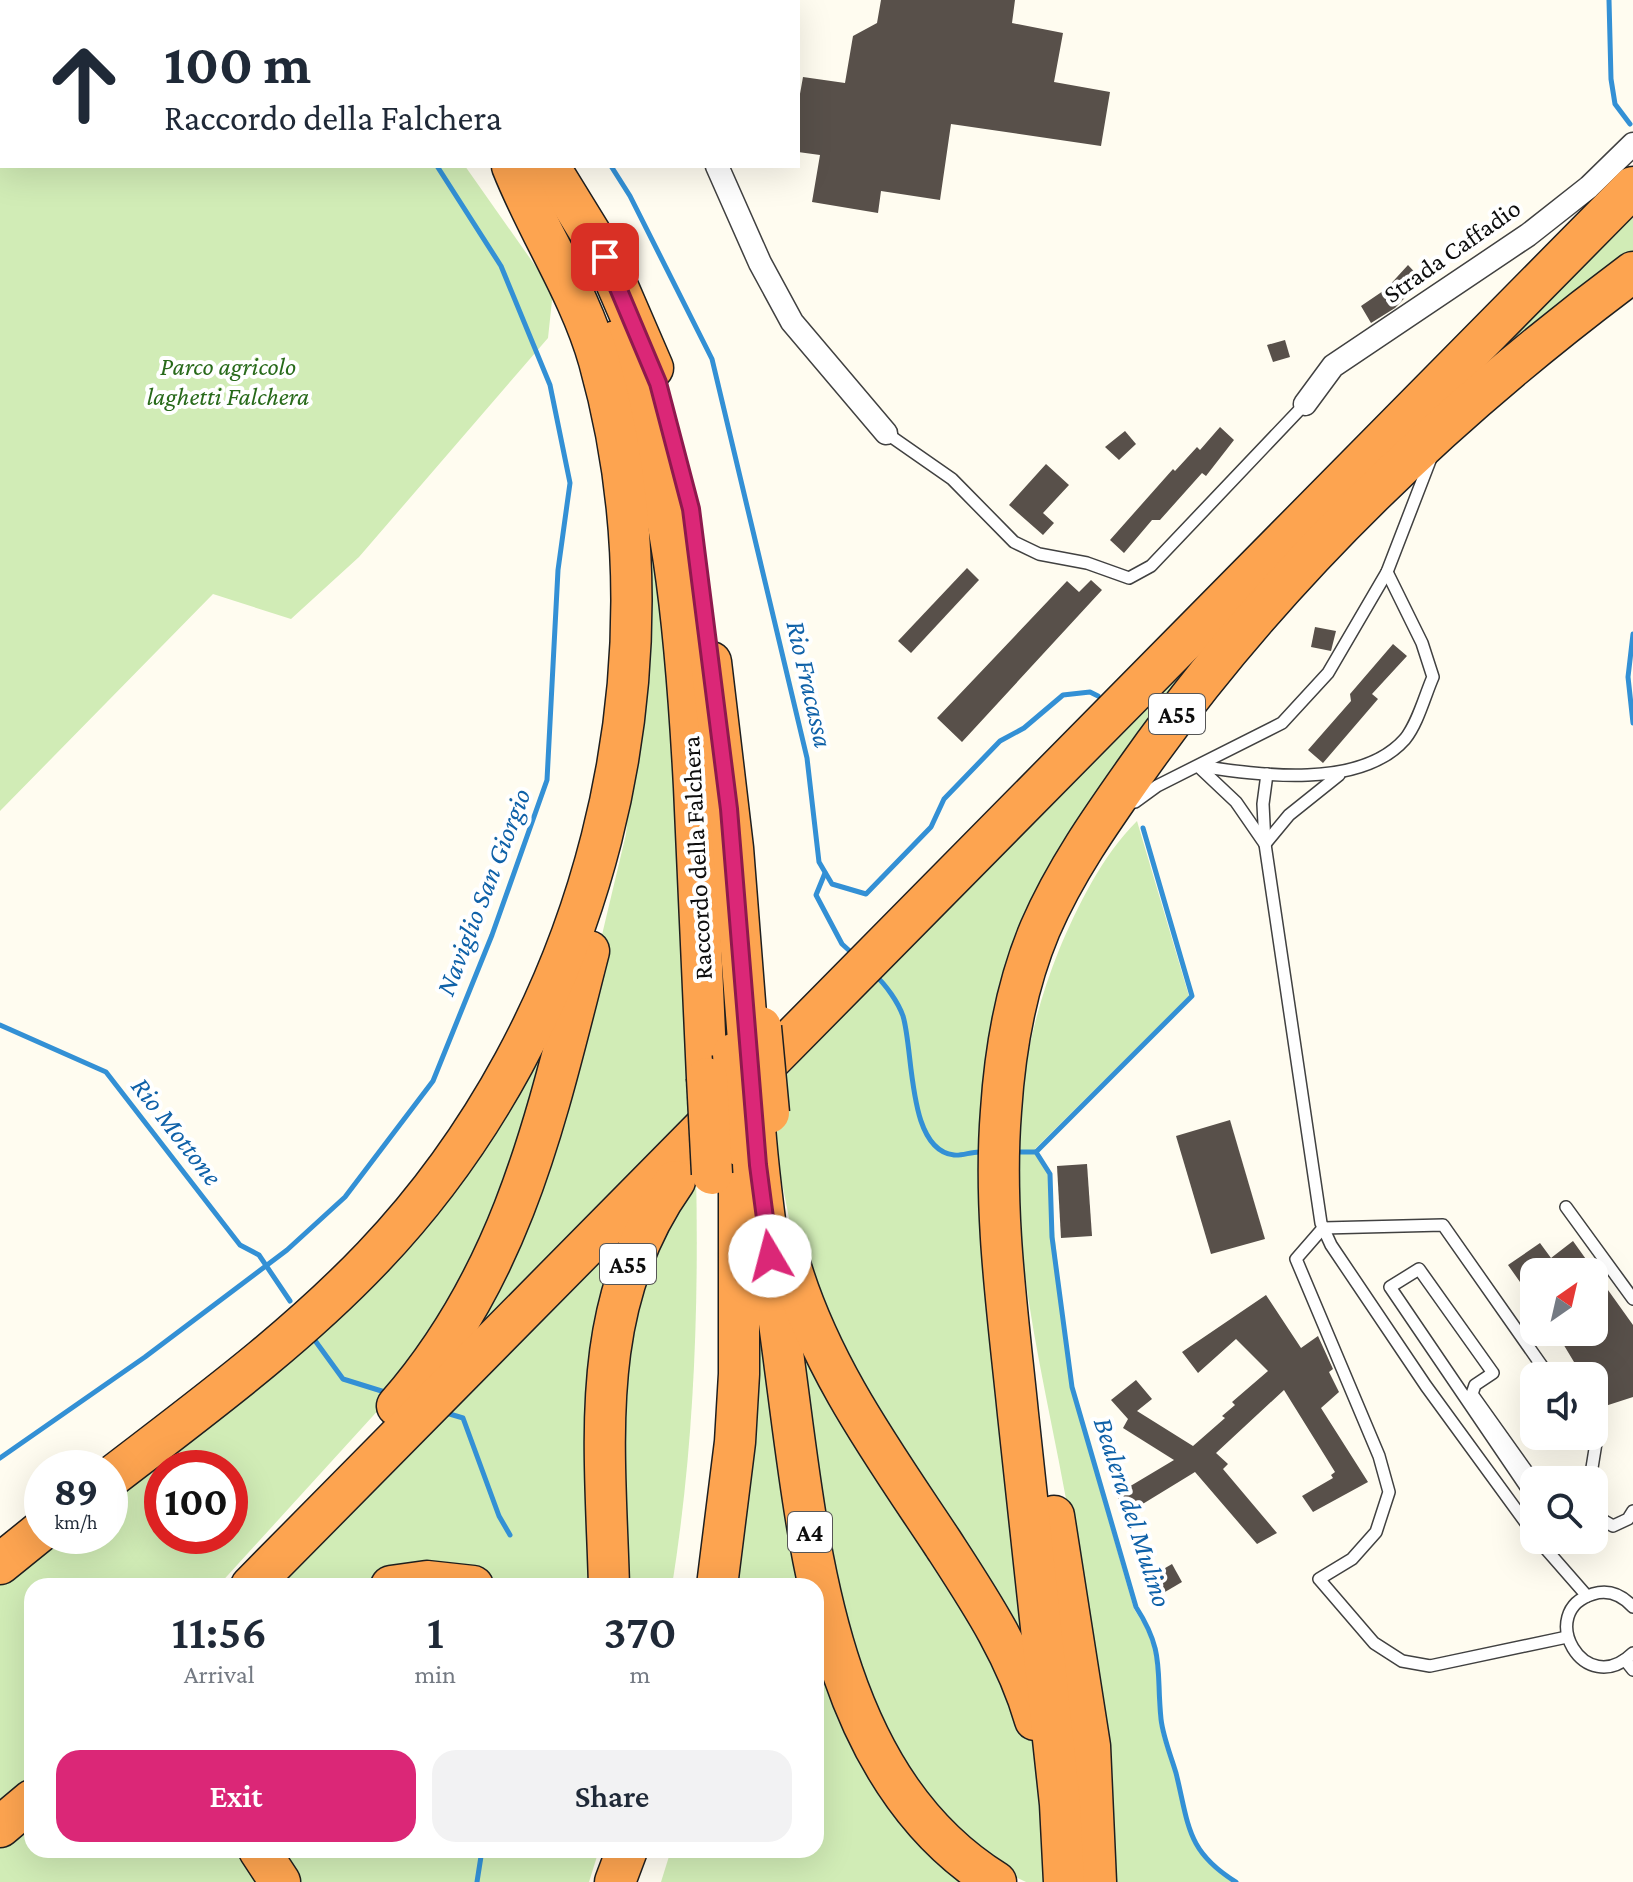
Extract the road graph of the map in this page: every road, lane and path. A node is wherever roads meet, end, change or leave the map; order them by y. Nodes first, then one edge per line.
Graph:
1 (1633, 144) edge
2 (514, 168) edge
3 (514, 168) edge
4 (550, 168) edge
5 (718, 168) edge
6 (1633, 187) edge
7 (1633, 272) edge
8 (1567, 322) junction
9 (1305, 404) joint
10 (886, 433) joint
11 (1387, 572) junction
12 (620, 734) junction
13 (1198, 766) junction
14 (1267, 774) junction
15 (1339, 774) junction
16 (1128, 809) dead end
17 (1105, 842) dead end
18 (1265, 844) junction
19 (1062, 884) junction
20 (823, 1007) junction
21 (737, 1050) junction
22 (754, 1129) junction
23 (1566, 1207) dead end
24 (1323, 1228) junction
25 (1633, 1299) edge
26 (1007, 1306) junction
27 (1539, 1362) edge
28 (128, 1464) edge
29 (1523, 1466) edge
30 (1520, 1478) edge
31 (1633, 1511) edge
32 (1520, 1515) edge
33 (1608, 1523) edge
34 (24, 1545) edge
35 (1550, 1554) edge
36 (0, 1564) edge
37 (251, 1578) edge
38 (259, 1578) edge
39 (609, 1578) edge
40 (692, 1578) edge
41 (718, 1578) edge
42 (819, 1578) edge
43 (1587, 1596) junction
44 (824, 1600) edge
45 (1633, 1606) edge
46 (1567, 1637) junction
47 (1630, 1661) edge
48 (1060, 1804) junction
49 (24, 1807) edge
50 (0, 1827) edge
51 (264, 1858) edge
52 (607, 1858) edge
53 (624, 1858) edge
54 (650, 1858) edge
55 (1080, 1880) edge
56 (280, 1882) edge
57 (603, 1882) edge
58 (615, 1882) edge
59 (643, 1882) edge
60 (996, 1882) edge

1 - 9 street, Strada Caffadio
2 - 12 highway
3 - 21 highway, Raccordo della Falchera
4 - 21 highway, Raccordo della Falchera / A4
5 - 10 street
6 - 20 highway, A55
7 - 8 highway, A55
8 - 11 lane
8 - 19 highway, A55
9 - 10 lane
11 - 13 lane
11 - 15 lane
12 - 28 highway
12 - 37 highway
13 - 14 lane
13 - 16 lane
13 - 18 lane
14 - 15 lane
14 - 18 lane
15 - 18 lane
17 - 19 lane
18 - 24 lane
19 - 26 highway, A55
20 - 38 highway
20 - 39 highway, A55
21 - 22 highway, A4
21 - 40 highway, Raccordo della Falchera, bridge
22 - 41 highway
22 - 42 highway, A4
22 - 48 highway
23 - 25 lane
24 - 27 lane
24 - 32 lane
24 - 46 lane
26 - 48 highway
26 - 55 highway, A55
29 - 30 lane
31 - 33 lane
34 - 36 highway
35 - 43 lane
43 - 45 lane
43 - 46 lane
44 - 60 highway, A4
46 - 47 lane
48 - 55 highway
49 - 50 highway
51 - 56 highway
52 - 57 highway
53 - 58 highway
54 - 59 highway

